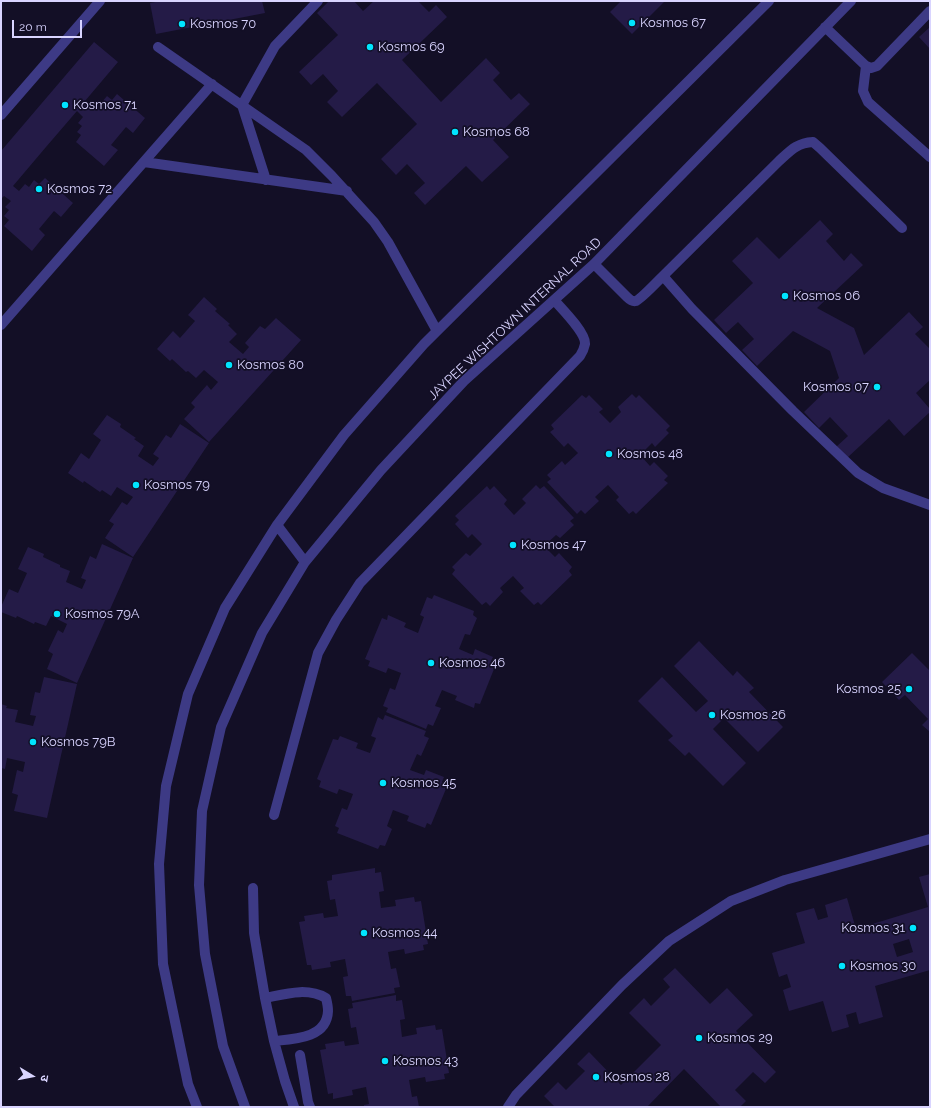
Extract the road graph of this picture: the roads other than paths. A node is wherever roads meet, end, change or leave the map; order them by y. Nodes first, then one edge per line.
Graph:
1 (100, 1) edge
2 (318, 1) edge
3 (769, 1) edge
4 (851, 1) edge
5 (930, 11) edge
6 (825, 27) junction
7 (158, 47) dead end
8 (866, 66) junction
9 (212, 84) junction
10 (242, 105) junction
11 (1, 115) edge
12 (930, 157) edge
13 (144, 162) junction
14 (266, 180) junction
15 (347, 191) junction
16 (902, 228) dead end
17 (594, 264) junction
18 (663, 276) junction
19 (554, 300) junction
20 (1, 325) edge
21 (437, 331) junction
22 (930, 505) edge
23 (278, 525) junction
24 (305, 562) junction
25 (274, 815) dead end
26 (930, 838) edge
27 (253, 888) dead end
28 (265, 998) junction
29 (274, 1042) junction
30 (300, 1055) dead end
31 (197, 1107) edge
32 (245, 1107) edge
33 (294, 1107) edge
34 (310, 1107) edge
35 (508, 1107) edge

1 - 11 street
2 - 10 street
3 - 21 street
4 - 6 street, JAYPEE WISHTOWN INTERNAL ROAD
5 - 8 street
6 - 8 street
6 - 17 street, JAYPEE WISHTOWN INTERNAL ROAD
7 - 9 street
8 - 12 street
9 - 10 street
9 - 13 street
10 - 14 street
10 - 15 street
13 - 14 street
13 - 20 street
14 - 15 street
15 - 21 street
16 - 18 street
17 - 18 street
17 - 19 street, JAYPEE WISHTOWN INTERNAL ROAD
18 - 22 street
19 - 24 street, JAYPEE WISHTOWN INTERNAL ROAD
19 - 25 street
21 - 23 street
23 - 24 street
23 - 31 street
24 - 32 street, JAYPEE WISHTOWN INTERNAL ROAD
26 - 35 street
27 - 28 street
28 - 29 street
28 - 29 street
29 - 33 street
30 - 34 street

